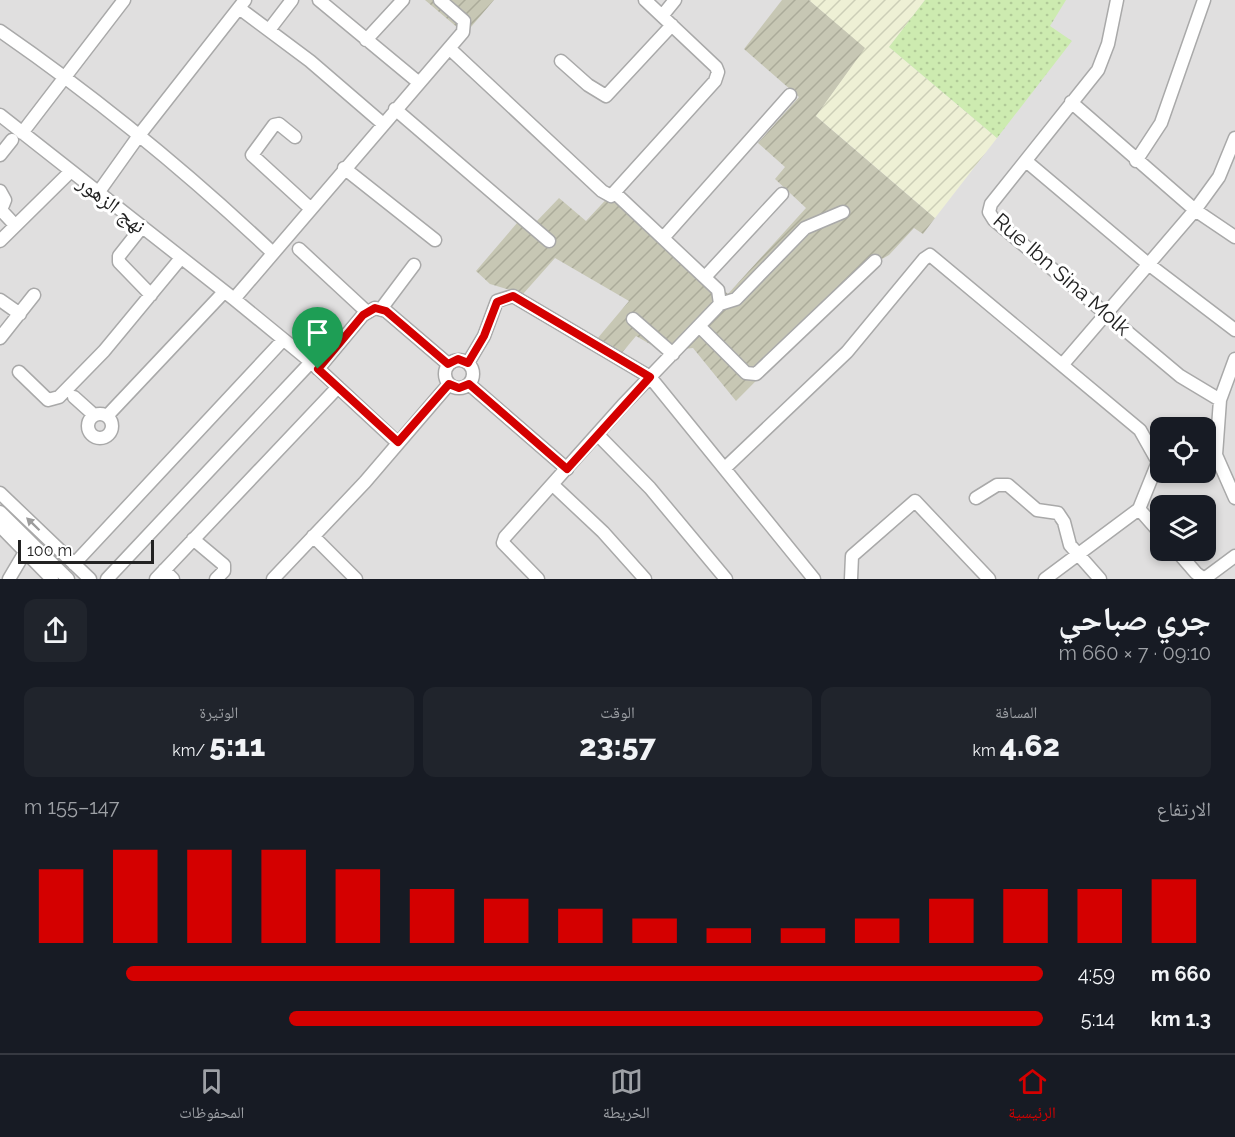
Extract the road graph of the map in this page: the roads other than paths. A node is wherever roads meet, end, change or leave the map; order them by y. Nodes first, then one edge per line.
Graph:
1 (124, 0) edge
2 (292, 0) edge
3 (403, 0) edge
4 (440, 0) edge
5 (645, 0) edge
6 (675, 0) edge
7 (1117, 0) edge
8 (1204, 0) edge
9 (328, 3) edge
10 (242, 4) edge
11 (662, 16) junction
12 (672, 25) junction
13 (268, 30) junction
14 (0, 31) edge
15 (366, 40) junction
16 (449, 48) junction
17 (561, 61) dead end
18 (65, 76) junction
19 (417, 82) junction
20 (790, 95) dead end
21 (1071, 102) junction
22 (394, 109) junction
23 (0, 115) edge
24 (382, 123) junction
25 (141, 134) junction
26 (17, 136) junction
27 (294, 137) dead end
28 (1235, 138) edge
29 (0, 155) edge
30 (1026, 161) junction
31 (1136, 161) junction
32 (344, 168) junction
33 (70, 172) junction
34 (0, 191) edge
35 (98, 193) junction
36 (615, 193) junction
37 (782, 194) dead end
38 (311, 209) junction
39 (1195, 210) junction
40 (843, 212) dead end
41 (14, 224) junction
42 (142, 227) junction
43 (1235, 237) edge
44 (663, 238) junction
45 (435, 240) dead end
46 (0, 241) edge
47 (549, 241) dead end
48 (299, 249) dead end
49 (273, 253) junction
50 (181, 258) junction
51 (875, 261) dead end
52 (1147, 262) junction
53 (414, 265) dead end
54 (705, 277) junction
55 (34, 295) dead end
56 (151, 295) junction
57 (229, 295) junction
58 (0, 300) edge
59 (720, 304) junction
60 (381, 309) junction
61 (367, 312) junction
62 (1105, 313) junction
63 (20, 314) junction
64 (633, 319) dead end
65 (699, 326) junction
66 (1235, 330) edge
67 (0, 338) edge
68 (283, 340) junction
69 (673, 354) junction
70 (1235, 359) edge
71 (468, 363) junction
72 (448, 364) junction
73 (1063, 364) junction
74 (314, 366) junction
75 (19, 372) dead end
76 (650, 377) junction
77 (449, 384) junction
78 (469, 384) junction
79 (338, 387) junction
80 (74, 397) dead end
81 (1220, 400) junction
82 (94, 416) junction
83 (107, 416) junction
84 (1216, 424) edge
85 (598, 435) junction
86 (398, 442) junction
87 (1150, 443) edge
88 (1216, 464) edge
89 (725, 468) junction
90 (567, 469) junction
91 (1151, 483) edge
92 (553, 485) junction
93 (0, 493) edge
94 (976, 498) dead end
95 (1235, 498) edge
96 (1139, 509) junction
97 (0, 512) edge
98 (1150, 522) edge
99 (0, 526) edge
100 (313, 536) junction
101 (193, 539) junction
102 (25, 552) junction
103 (1078, 556) junction
104 (1235, 556) edge
105 (1187, 561) edge
106 (74, 564) junction
107 (164, 576) edge
108 (9, 579) edge
109 (52, 579) edge
110 (68, 579) edge
111 (90, 579) edge
112 (107, 579) edge
113 (216, 579) edge
114 (273, 579) edge
115 (356, 579) edge
116 (538, 579) edge
117 (645, 579) edge
118 (726, 579) edge
119 (814, 579) edge
120 (852, 579) edge
121 (989, 579) edge
122 (1045, 579) edge
123 (1100, 579) edge

1 - 18 street
2 - 13 street
3 - 15 street
4 - 16 street
5 - 11 street
6 - 11 street
7 - 21 street, Rue Ibn Sina Molk
8 - 31 street
9 - 15 street
10 - 13 street
10 - 25 street
11 - 12 street
12 - 17 street
12 - 36 street
13 - 24 street
14 - 18 street
15 - 19 street
16 - 19 street
16 - 36 street
18 - 25 street
18 - 26 street
19 - 22 street
20 - 44 street
21 - 30 street, Rue Ibn Sina Molk
21 - 31 street
22 - 24 street
22 - 47 street
23 - 26 street, نهج الزهور
24 - 32 street
25 - 35 street
25 - 49 street
26 - 29 street
26 - 33 street, نهج الزهور
27 - 38 street
28 - 39 street
30 - 52 street
30 - 62 street, Rue Ibn Sina Molk
31 - 39 street
32 - 38 street
32 - 45 street
33 - 35 street, نهج الزهور
33 - 41 street
34 - 41 street
35 - 42 street, نهج الزهور
36 - 44 street
37 - 54 street
38 - 49 street
39 - 43 street
39 - 52 street
40 - 59 street
41 - 46 street
42 - 50 street, نهج الزهور
42 - 56 street
44 - 54 street
48 - 61 street
49 - 57 street
50 - 56 street
50 - 57 street, نهج الزهور
51 - 65 street
52 - 62 street
52 - 66 street
53 - 60 street
54 - 59 street
55 - 63 street
56 - 75 street
57 - 68 street, نهج الزهور
57 - 83 street
58 - 63 street
59 - 65 street
60 - 61 street
60 - 72 street
61 - 74 street
62 - 73 street
62 - 81 street, Rue Ibn Sina Molk
63 - 67 street
64 - 69 street
65 - 69 street
68 - 74 street, نهج الزهور
68 - 106 street
69 - 76 street
70 - 81 street
71 - 72 street
71 - 76 street
71 - 78 street
72 - 77 street
73 - 87 street
73 - 89 street
74 - 79 street, نهج الزهور
74 - 112 street
76 - 85 street
76 - 89 street
77 - 78 street
77 - 86 street
78 - 90 street
79 - 86 street, نهج الزهور
79 - 101 street
80 - 82 street
81 - 84 street
82 - 83 street
82 - 83 street
85 - 90 street
85 - 118 street
86 - 100 street
88 - 95 street
89 - 119 street
90 - 92 street
91 - 96 street
92 - 116 street
92 - 117 street
106 -> 93 street
94 - 103 street
96 - 98 street
96 - 103 street
97 - 110 street
99 - 102 street
100 - 114 street
100 - 115 street
101 - 107 street
101 - 113 street
102 - 108 street
102 - 109 street
103 - 122 street
103 - 123 street
104 - 105 street
106 - 111 street
120 - 121 street

